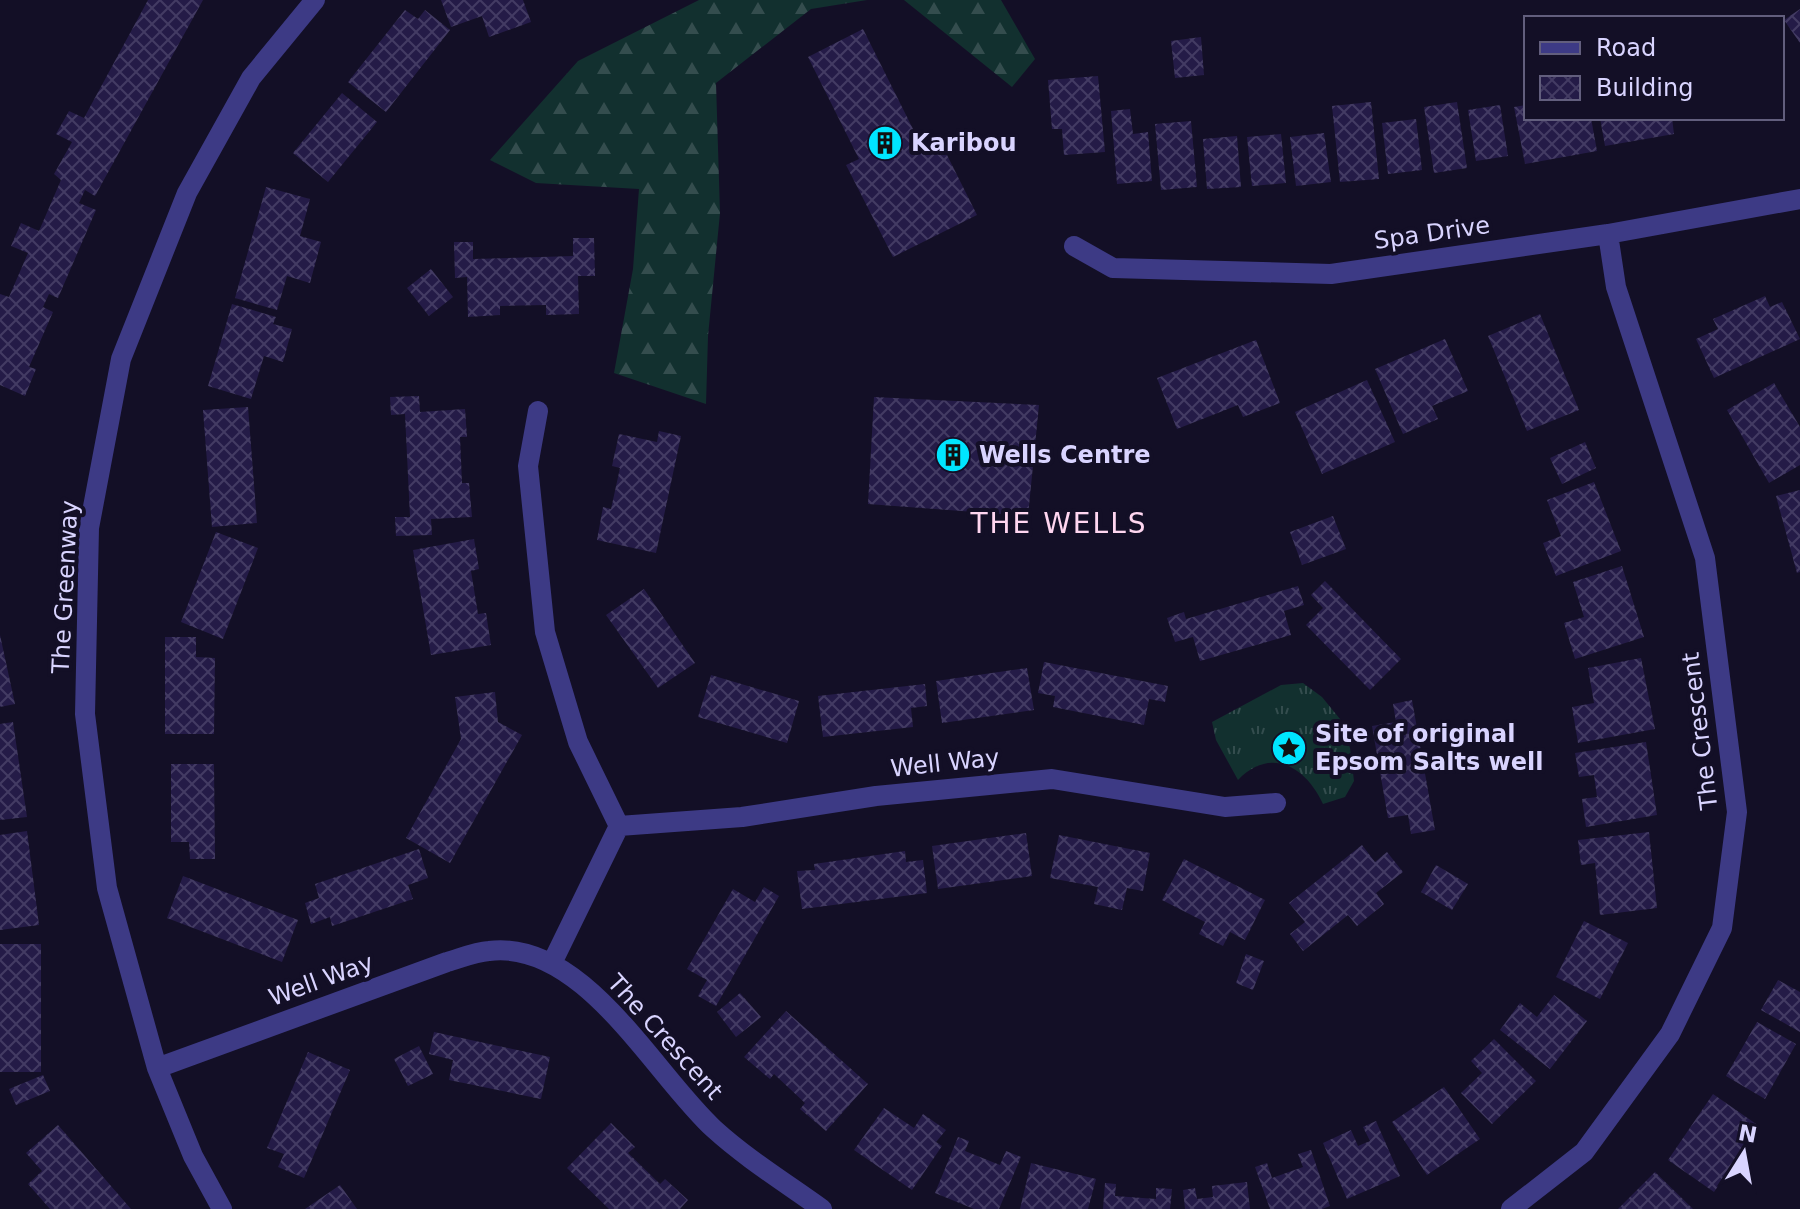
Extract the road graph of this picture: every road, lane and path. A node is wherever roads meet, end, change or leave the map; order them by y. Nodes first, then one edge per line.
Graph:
1 (315, 0) edge
2 (1800, 199) edge
3 (1608, 234) junction
4 (1074, 246) dead end
5 (538, 411) dead end
6 (1276, 803) dead end
7 (619, 826) junction
8 (552, 963) junction
9 (157, 1068) junction
10 (222, 1209) edge
11 (822, 1209) edge
12 (1511, 1209) edge

1 - 9 street, The Greenway
2 - 3 street, Spa Drive
3 - 4 street, Spa Drive
3 - 12 street, The Crescent
5 - 7 street
6 - 7 street, Well Way
7 - 8 street
8 - 9 street, Well Way
8 - 11 street, The Crescent
9 - 10 street, The Greenway

